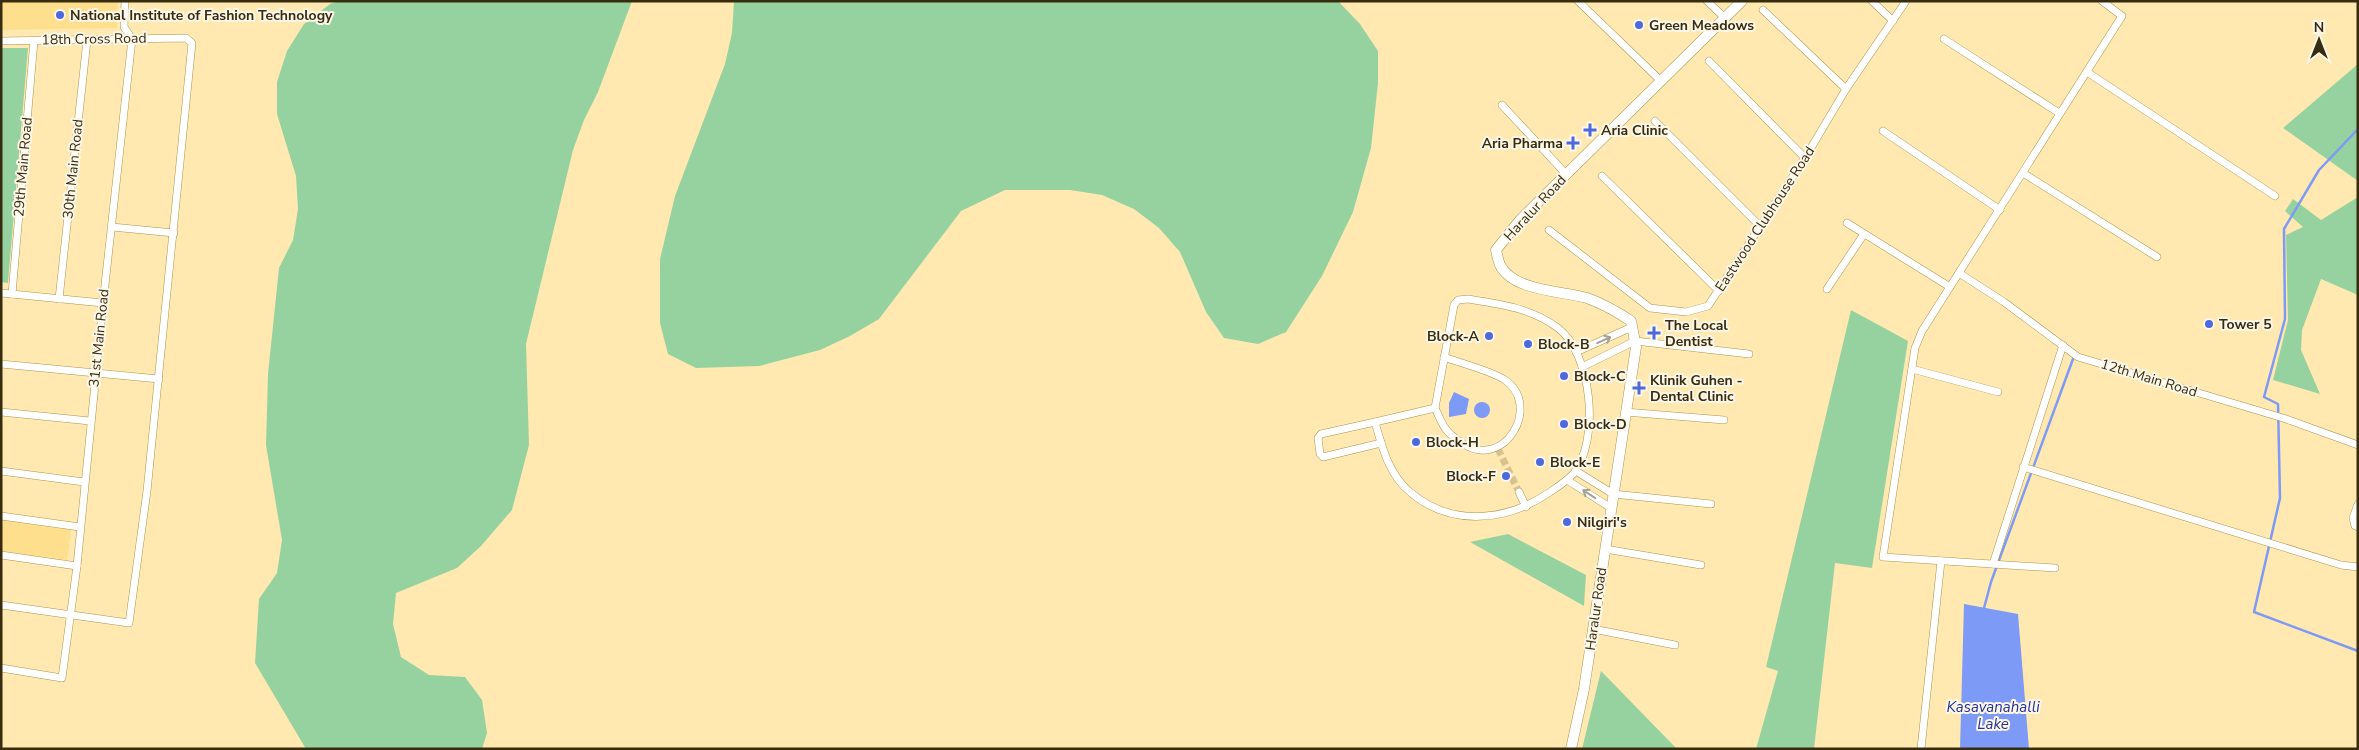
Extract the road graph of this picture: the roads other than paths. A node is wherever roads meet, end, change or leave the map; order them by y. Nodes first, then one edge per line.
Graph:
1 (125, 1) edge
2 (1578, 1) edge
3 (1707, 1) edge
4 (1742, 1) edge
5 (1872, 1) edge
6 (1906, 1) edge
7 (2102, 1) edge
8 (1763, 10) dead end
9 (1725, 18) junction
10 (1893, 21) junction
11 (132, 39) junction
12 (1944, 39) dead end
13 (87, 40) junction
14 (1, 41) edge
15 (34, 41) junction
16 (1709, 61) dead end
17 (2086, 72) junction
18 (1661, 81) junction
19 (1846, 90) junction
20 (1502, 105) dead end
21 (2059, 113) junction
22 (1655, 121) dead end
23 (1883, 131) dead end
24 (1805, 158) junction
25 (2023, 173) junction
26 (1566, 174) junction
27 (1602, 176) dead end
28 (2276, 196) dead end
29 (2000, 210) junction
30 (1847, 223) dead end
31 (1760, 226) junction
32 (112, 227) junction
33 (1549, 230) dead end
34 (174, 233) junction
35 (1864, 234) junction
36 (2156, 257) dead end
37 (1959, 273) junction
38 (1950, 287) junction
39 (1828, 289) dead end
40 (1719, 291) junction
41 (1, 294) edge
42 (12, 294) junction
43 (59, 299) junction
44 (102, 303) junction
45 (1632, 327) junction
46 (1635, 341) junction
47 (2063, 345) junction
48 (1576, 352) junction
49 (1749, 354) dead end
50 (1444, 357) junction
51 (1, 364) edge
52 (1582, 367) junction
53 (1912, 369) junction
54 (96, 373) junction
55 (159, 379) junction
56 (1998, 392) dead end
57 (1435, 408) junction
58 (1, 412) edge
59 (1625, 412) junction
60 (1724, 420) dead end
61 (90, 421) junction
62 (1375, 422) junction
63 (1381, 443) junction
64 (2358, 445) edge
65 (2026, 468) junction
66 (1576, 470) junction
67 (1, 471) edge
68 (1567, 480) junction
69 (84, 482) junction
70 (1518, 492) tunnel mouth
71 (1613, 494) junction
72 (1711, 504) dead end
73 (2358, 504) edge
74 (1526, 507) junction
75 (1611, 508) junction
76 (1, 516) edge
77 (80, 527) junction
78 (2358, 527) edge
79 (1605, 549) junction
80 (1, 555) edge
81 (1941, 561) junction
82 (1994, 564) junction
83 (77, 566) junction
84 (1701, 566) dead end
85 (2358, 567) edge
86 (2055, 568) dead end
87 (1, 605) edge
88 (72, 614) junction
89 (1593, 629) junction
90 (1675, 645) dead end
91 (1, 668) edge
92 (1571, 749) edge
93 (1921, 749) edge

1 - 11 street, 31st Main Road
2 - 18 street
3 - 9 street
4 - 9 street, Haralur Road
5 - 10 street
6 - 10 street, Eastwood Clubhouse Road
7 - 17 street
8 - 19 street
9 - 18 street, Haralur Road
10 - 19 street, Eastwood Clubhouse Road
11 - 13 street, 18th Cross Road
11 - 32 street, 31st Main Road
11 - 34 street, 18th Cross Road
12 - 21 street
13 - 15 street, 18th Cross Road
13 - 43 street, 30th Main Road
14 - 15 street, 18th Cross Road
15 - 42 street, 29th Main Road
16 - 24 street
17 - 21 street
17 - 28 street
18 - 26 street, Haralur Road
19 - 24 street, Eastwood Clubhouse Road
20 - 26 street
21 - 25 street
22 - 31 street
23 - 29 street
24 - 31 street, Eastwood Clubhouse Road
25 - 29 street
25 - 36 street
26 - 45 street, Haralur Road
27 - 40 street
29 - 37 street
30 - 35 street
31 - 40 street, Eastwood Clubhouse Road
32 - 34 street
32 - 44 street, 31st Main Road
33 - 40 street, Eastwood Clubhouse Road
34 - 55 street
35 - 38 street
35 - 39 street
37 - 38 street
37 - 47 street, 12th Main Road
38 - 53 street
41 - 42 street
42 - 43 street
43 - 44 street
44 - 54 street, 31st Main Road
45 - 46 street, Haralur Road
48 -> 45 street
46 - 49 street
46 - 52 street
46 - 59 street, Haralur Road
47 - 64 street, 12th Main Road
47 - 65 street
48 - 50 street
48 - 52 street
50 - 57 street
50 - 57 street
51 - 54 street
52 - 66 street
53 - 56 street
53 - 81 street
54 - 55 street
54 - 61 street, 31st Main Road
55 - 88 street
57 - 62 street
58 - 61 street
59 - 60 street
59 - 71 street, Haralur Road
61 - 69 street, 31st Main Road
62 - 63 street
62 - 63 street
63 - 74 street
65 - 82 street
65 - 85 street
66 - 68 street
66 - 71 street
67 - 69 street
68 - 74 street
75 -> 68 street
69 - 77 street, 31st Main Road
70 - 74 street
71 - 72 street
71 - 75 street, Haralur Road
73 - 78 street
75 - 79 street, Haralur Road
76 - 77 street
77 - 83 street, 31st Main Road
79 - 84 street
79 - 89 street, Haralur Road
80 - 83 street
81 - 82 street
81 - 93 street
82 - 86 street
83 - 88 street, 31st Main Road
87 - 88 street
88 - 91 street, 31st Main Road
89 - 90 street
89 - 92 street, Haralur Road

